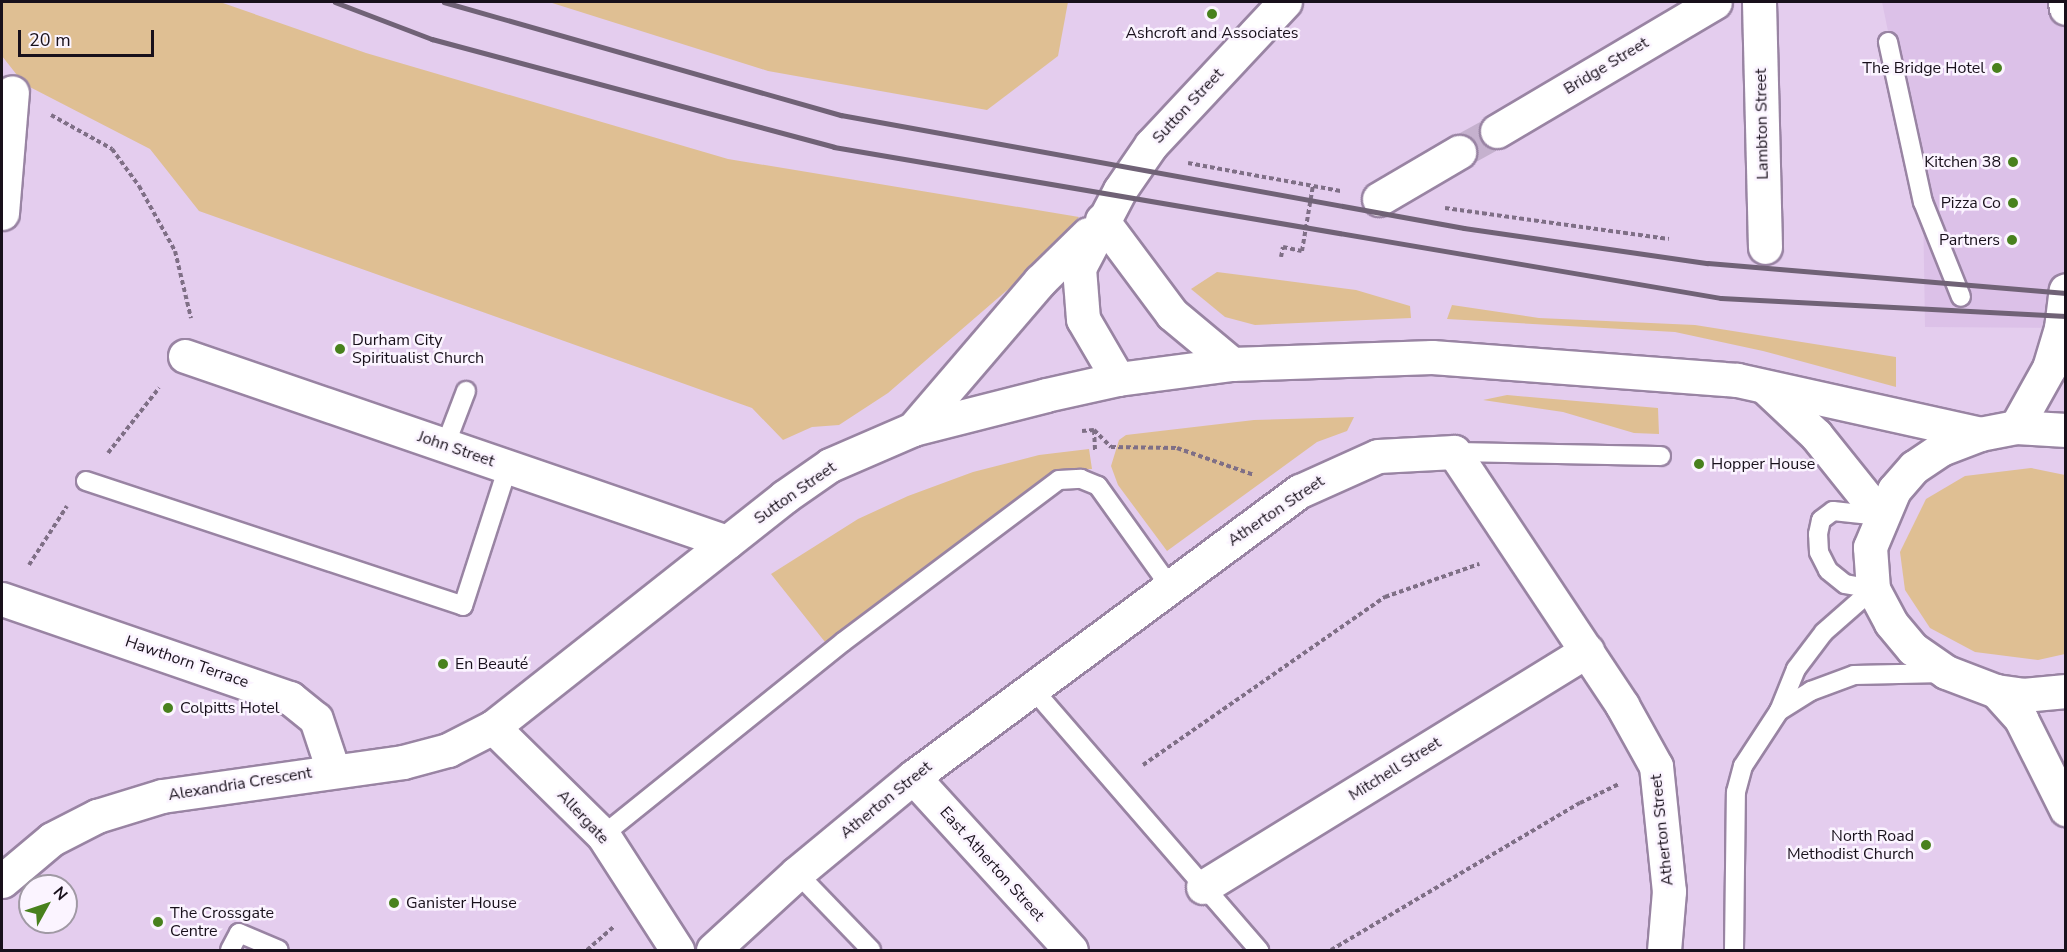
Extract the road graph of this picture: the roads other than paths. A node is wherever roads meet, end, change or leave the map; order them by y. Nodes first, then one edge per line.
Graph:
1 (1286, 2) edge
2 (1715, 2) edge
3 (1759, 2) edge
4 (2065, 2) edge
5 (2066, 8) edge
6 (1888, 42) dead end
7 (7, 87) edge
8 (1497, 131) tunnel mouth
9 (1459, 152) tunnel mouth
10 (1379, 199) road end
11 (2, 213) edge
12 (1102, 220) junction
13 (1766, 247) dead end
14 (2066, 290) edge
15 (1961, 297) dead end
16 (185, 356) road end
17 (1232, 364) junction
18 (1118, 379) junction
19 (1764, 386) junction
20 (466, 391) dead end
21 (2016, 427) junction
22 (913, 429) junction
23 (2066, 430) edge
24 (1980, 434) junction
25 (446, 446) junction
26 (1454, 452) junction
27 (1661, 456) dead end
28 (508, 467) junction
29 (86, 481) road end
30 (1881, 516) junction
31 (727, 542) junction
32 (1169, 585) junction
33 (1874, 589) junction
34 (9, 601) edge
35 (1587, 651) junction
36 (1946, 672) junction
37 (1032, 688) junction
38 (2066, 690) edge
39 (1996, 691) junction
40 (1779, 711) junction
41 (493, 726) junction
42 (333, 770) junction
43 (913, 777) junction
44 (2066, 809) edge
45 (603, 835) junction
46 (797, 873) junction
47 (2, 881) edge
48 (1203, 886) junction
49 (1660, 949) edge
50 (230, 951) edge
51 (279, 951) edge
52 (677, 951) edge
53 (713, 951) edge
54 (871, 951) edge
55 (1071, 951) edge
56 (1259, 951) edge
57 (1734, 951) edge

1 - 12 main road, Sutton Street
2 - 8 main road, Bridge Street
3 - 13 main road, Lambton Street
4 - 5 main road
6 - 15 lane
7 - 11 main road
9 - 10 main road
12 - 17 main road
12 - 18 main road, Sutton Street
12 - 22 main road, Sutton Street
14 - 21 main road
16 - 25 main road, John Street
17 - 18 main road
17 - 19 main road
18 - 22 main road
19 - 24 main road
19 - 30 main road
20 - 25 lane
21 - 23 main road
21 - 24 main road
22 - 31 main road, Sutton Street
24 - 30 main road
25 - 28 main road, John Street
26 - 27 lane
26 - 32 main road, Atherton Street
26 - 35 main road, Atherton Street
28 - 29 lane
28 - 31 main road, John Street
30 - 33 main road
30 - 33 lane
31 - 41 main road, Sutton Street
32 - 37 main road, Atherton Street
32 - 45 lane
33 - 36 main road
33 - 40 lane
34 - 42 main road, Hawthorn Terrace
35 - 48 main road, Mitchell Street
35 - 49 main road, Atherton Street
36 - 39 main road
36 - 40 lane
37 - 43 main road, Atherton Street
37 - 48 lane
38 - 39 main road
39 - 44 main road
40 - 57 lane
41 - 42 main road, Alexandria Crescent
41 - 45 main road, Allergate
42 - 47 main road, Alexandria Crescent
43 - 46 main road, Atherton Street
43 - 55 main road, East Atherton Street
45 - 52 main road, Allergate
46 - 53 main road, Atherton Street
46 - 54 lane
48 - 56 lane
50 - 51 lane

